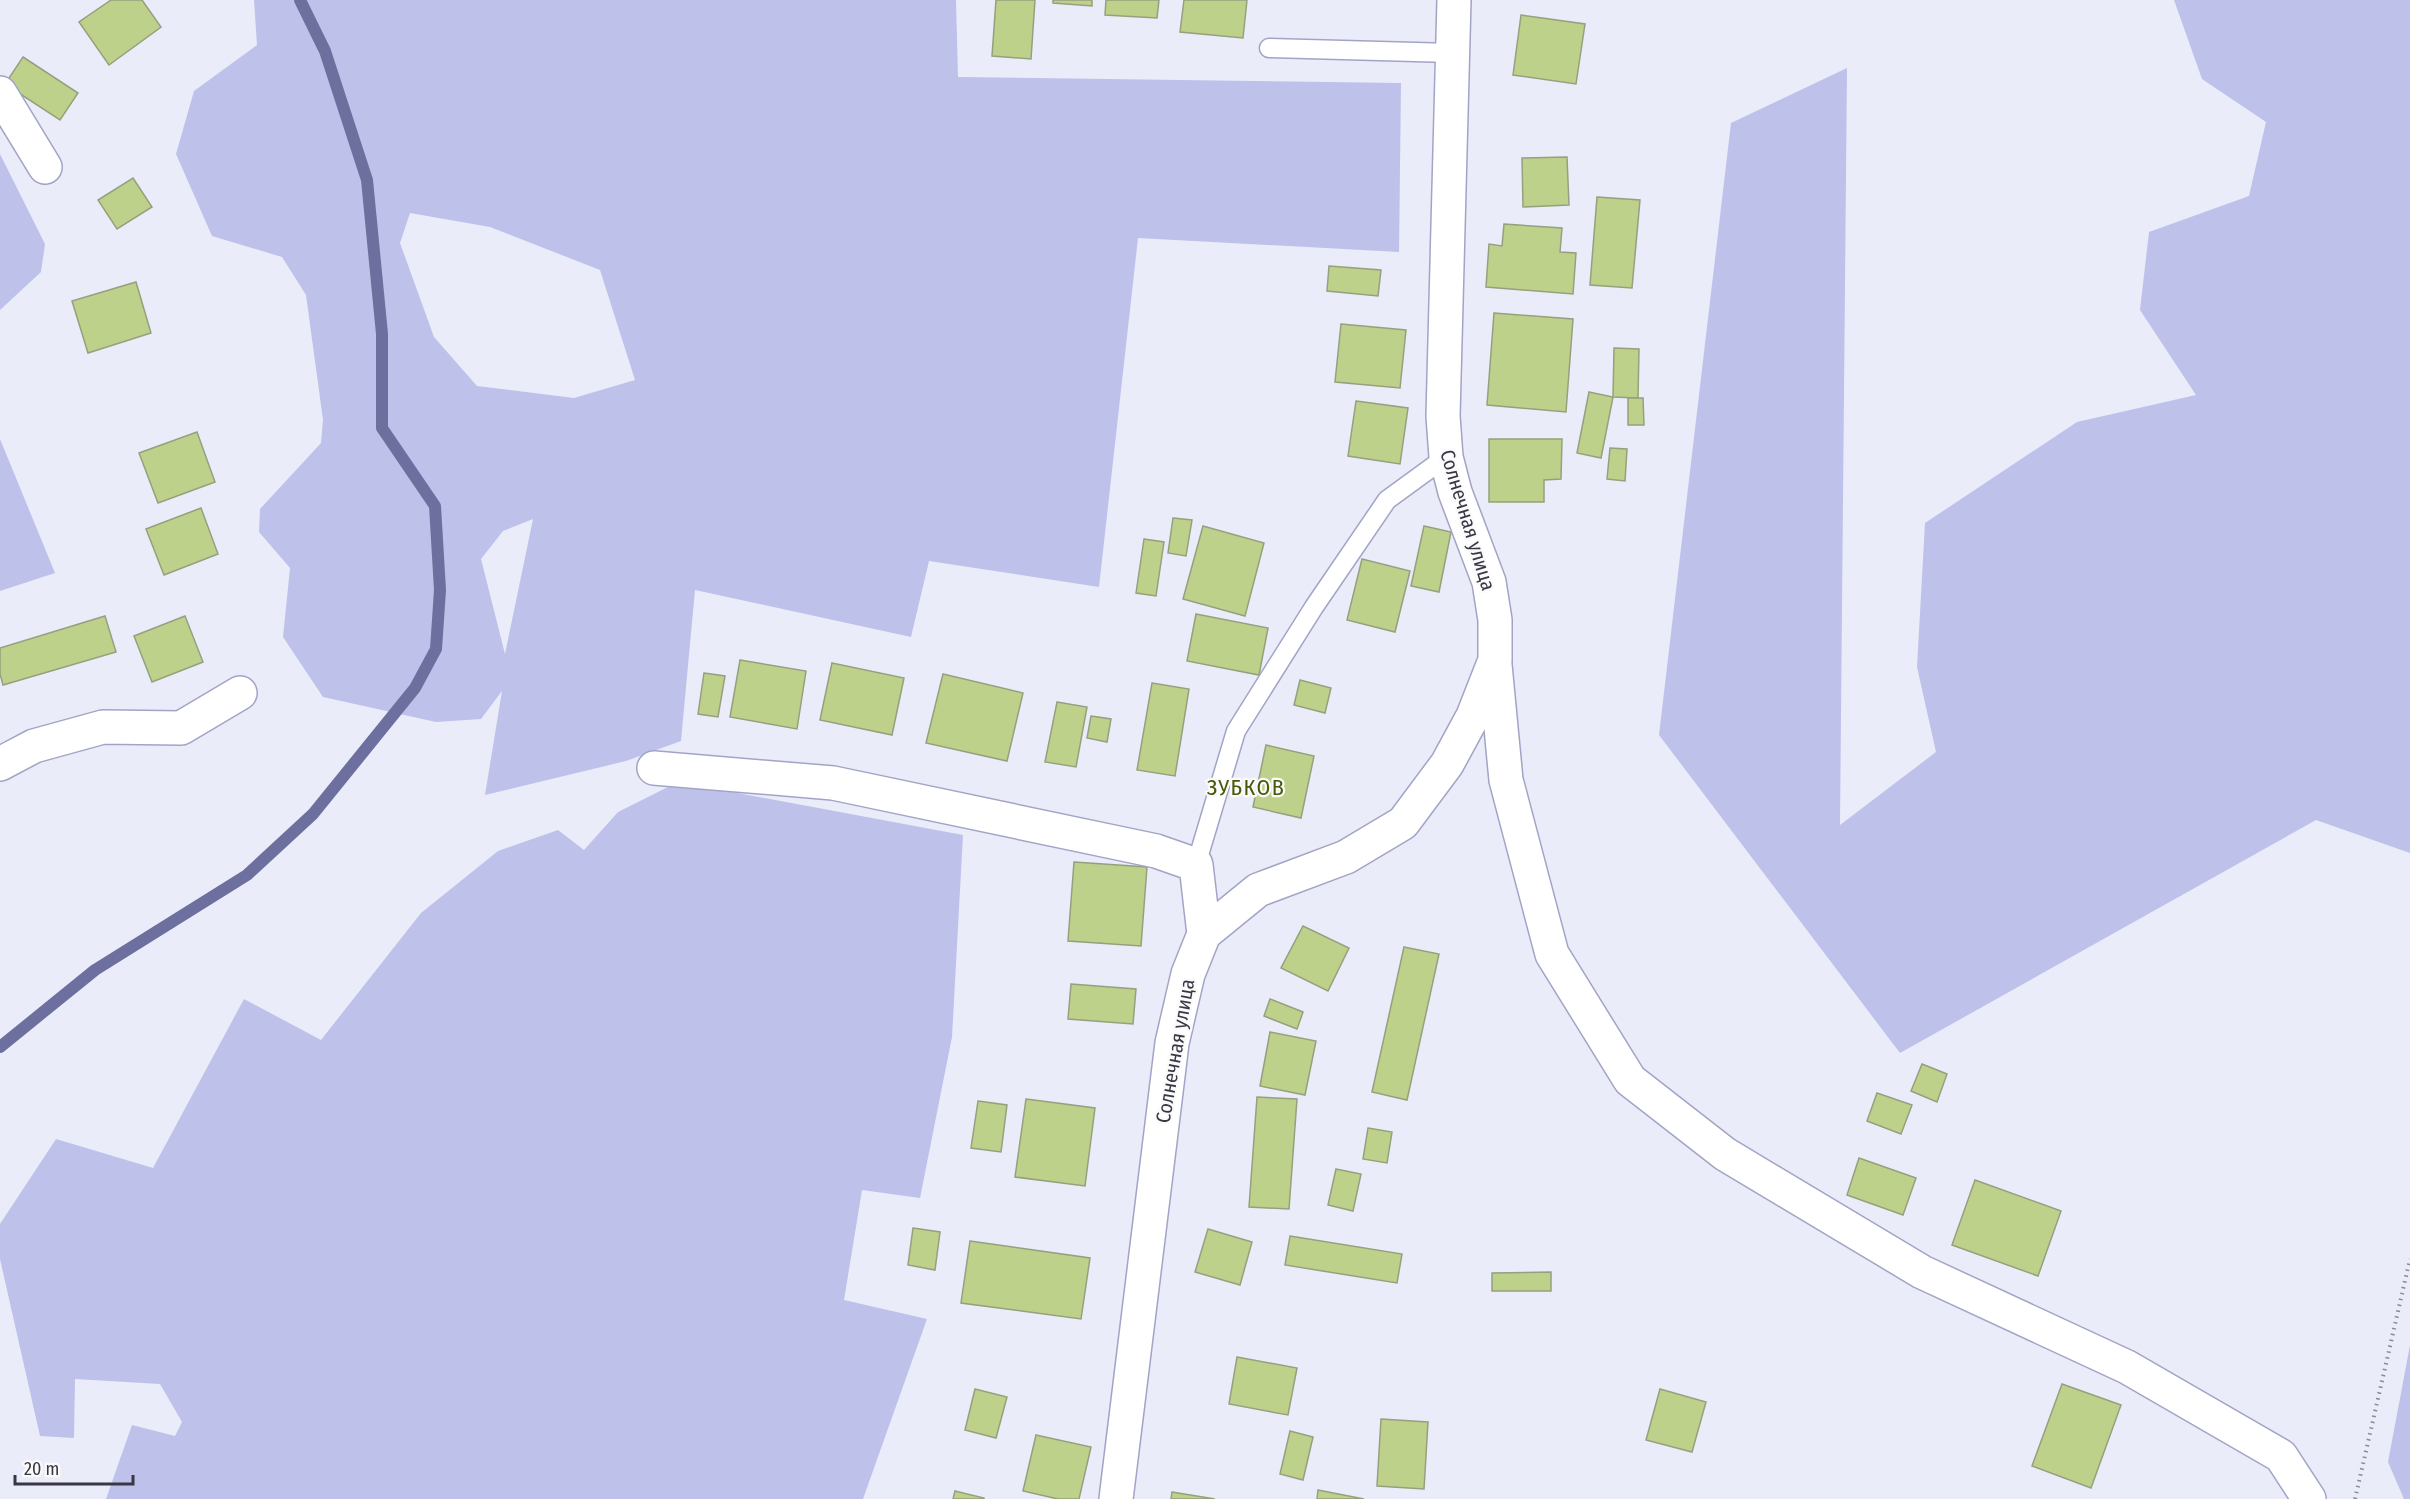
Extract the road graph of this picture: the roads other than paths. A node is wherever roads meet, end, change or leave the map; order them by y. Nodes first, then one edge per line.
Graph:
1 (1454, 0) edge
2 (1269, 48) dead end
3 (1452, 53) junction
4 (0, 93) edge
5 (45, 167) dead end
6 (1446, 458) junction
7 (1495, 660) junction
8 (240, 693) dead end
9 (0, 764) edge
10 (654, 768) dead end
11 (1196, 865) junction
12 (1204, 934) junction
13 (1116, 1499) edge
14 (2309, 1499) edge

1 - 3 street, Солнечная улица
2 - 3 lane
3 - 6 street, Солнечная улица
4 - 5 street
6 - 7 street, Солнечная улица
6 - 11 lane
7 - 12 street, Солнечная улица
7 - 14 street
8 - 9 street
10 - 11 street
11 - 12 street
12 - 13 street, Солнечная улица

